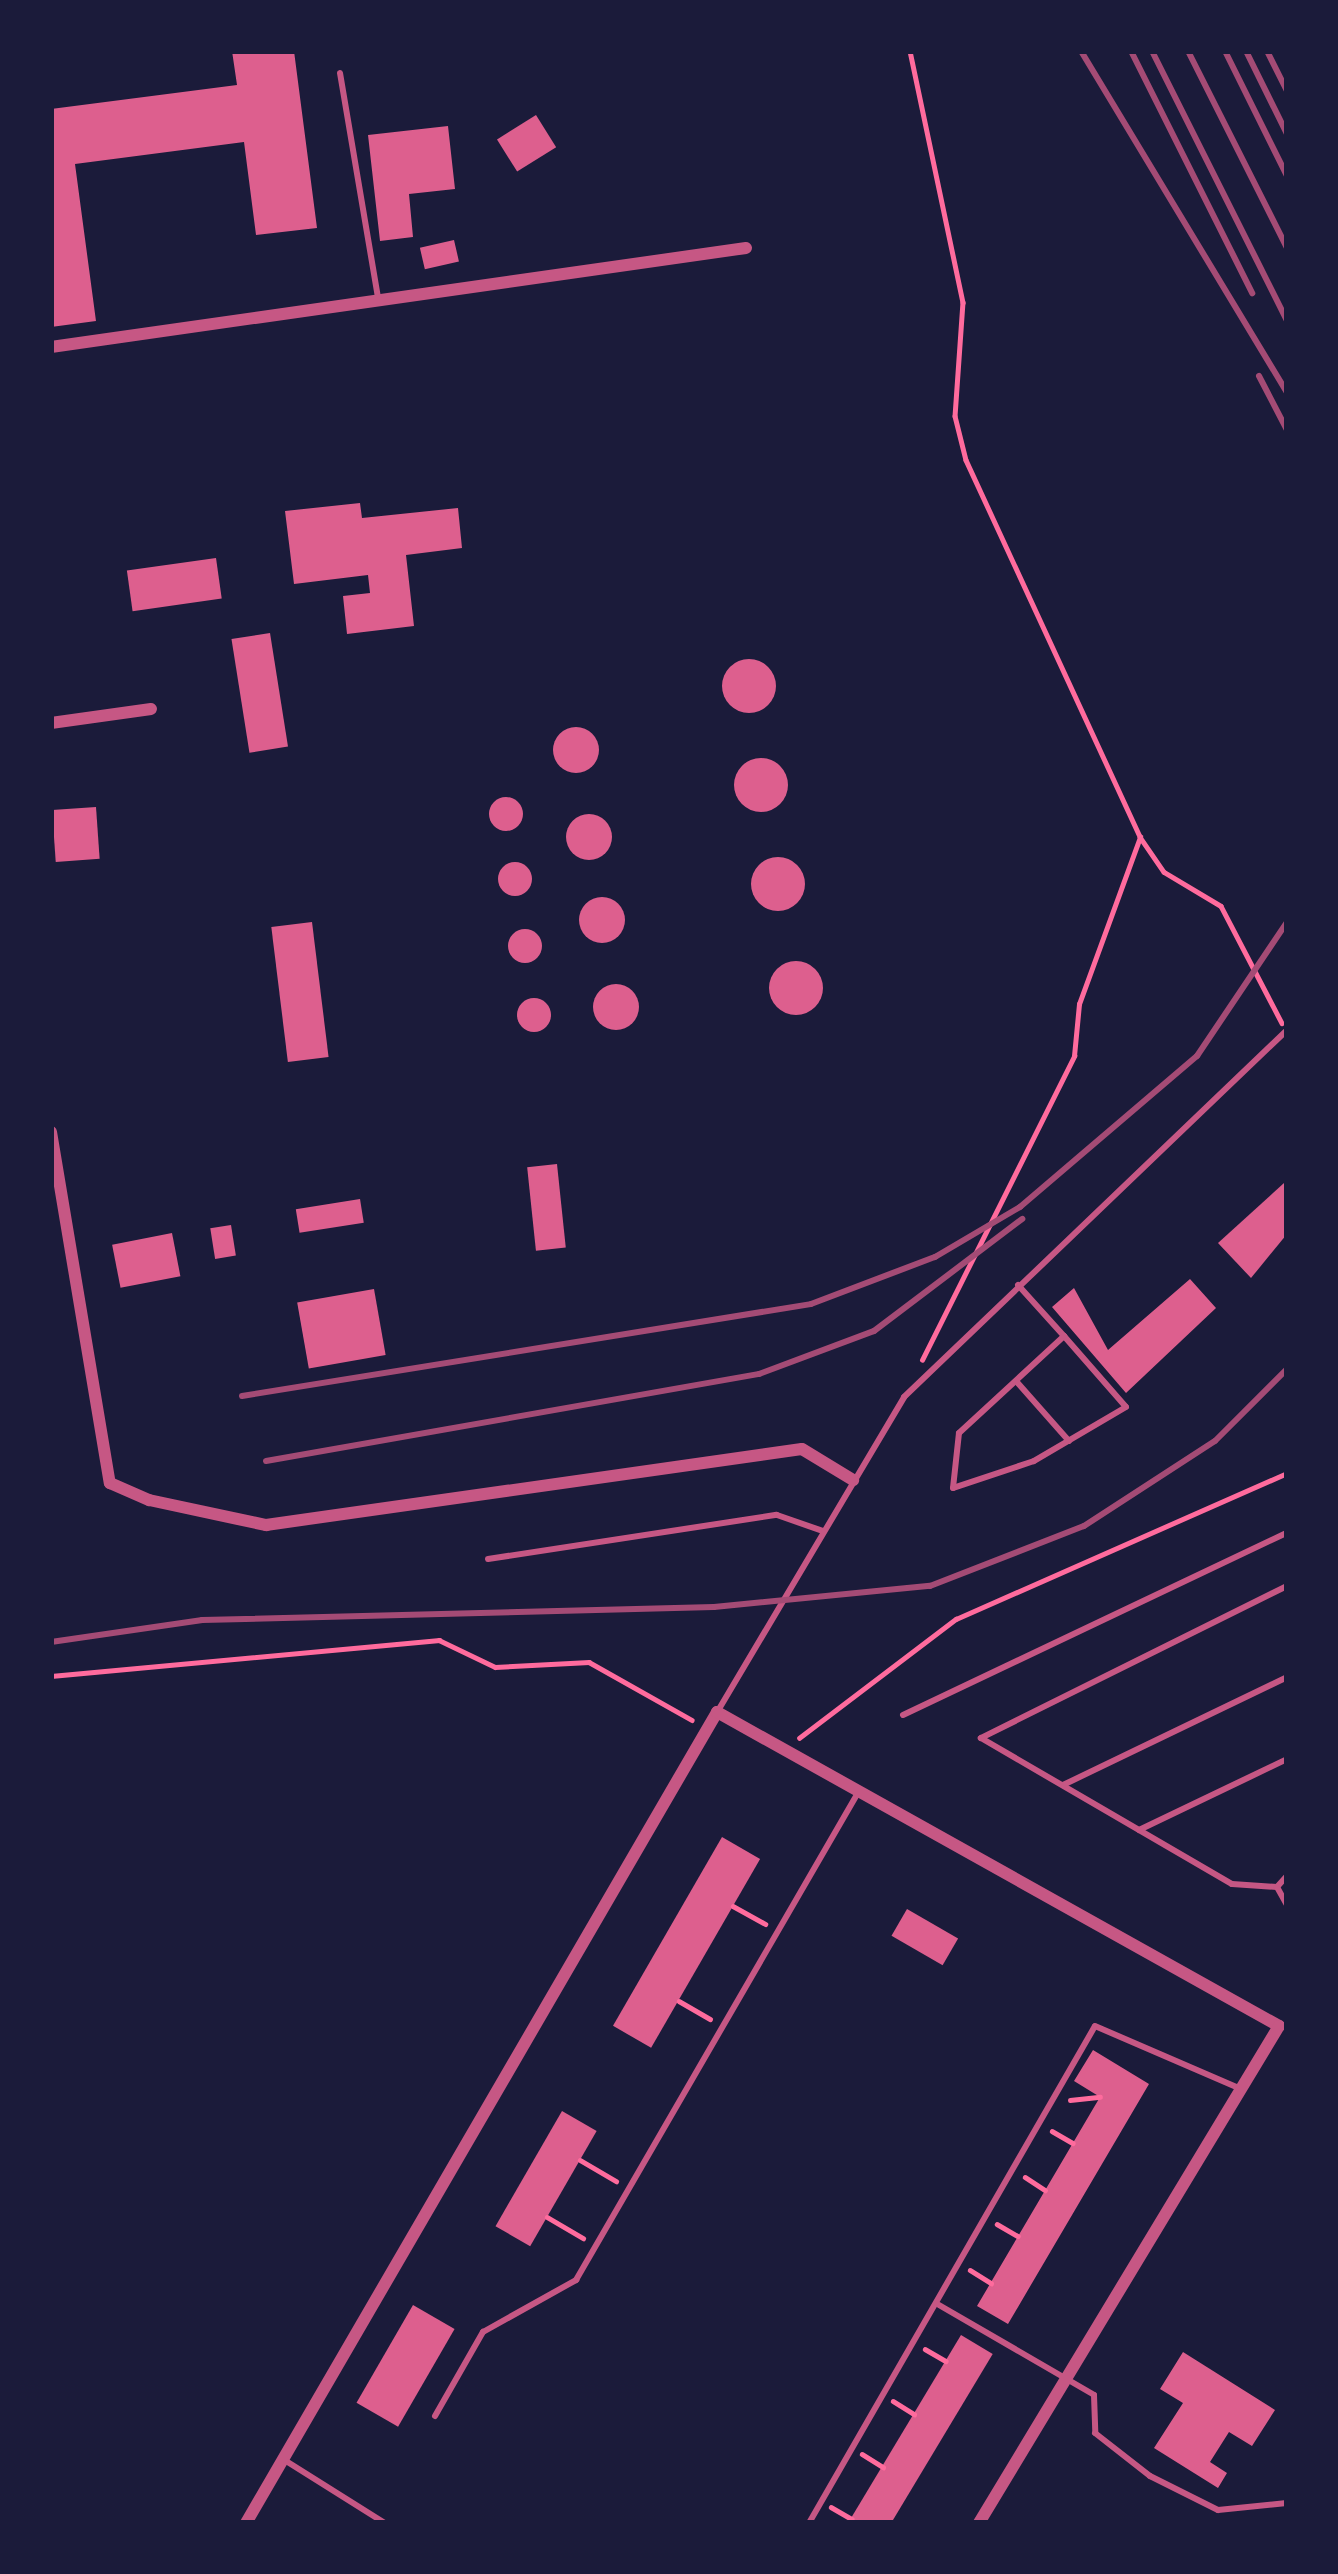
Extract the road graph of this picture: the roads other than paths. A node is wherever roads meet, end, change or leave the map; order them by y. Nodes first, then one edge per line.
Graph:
1 (340, 73) dead end
2 (746, 248) dead end
3 (379, 301) junction
4 (51, 347) edge
5 (151, 709) dead end
6 (51, 723) edge
7 (1285, 1032) edge
8 (51, 1132) edge
9 (64, 1208) junction
10 (51, 1218) edge
11 (1018, 1285) junction
12 (1064, 1336) junction
13 (1016, 1381) junction
14 (1069, 1441) junction
15 (853, 1480) junction
16 (823, 1531) junction
17 (1287, 1533) edge
18 (488, 1559) dead end
19 (1287, 1586) edge
20 (1287, 1677) edge
21 (717, 1712) junction
22 (903, 1715) dead end
23 (1287, 1759) edge
24 (1062, 1785) junction
25 (859, 1791) junction
26 (1139, 1830) junction
27 (1287, 1876) edge
28 (1277, 1887) junction
29 (1287, 1905) edge
30 (1284, 2023) edge
31 (1240, 2089) junction
32 (939, 2305) junction
33 (1066, 2379) junction
34 (434, 2416) dead end
35 (283, 2459) junction
36 (1287, 2504) edge
37 (246, 2523) edge
38 (385, 2523) edge
39 (809, 2523) edge
40 (979, 2523) edge

1 - 3 lane
2 - 3 street
3 - 4 street
5 - 6 street
7 - 11 lane
8 - 9 street
9 - 10 lane
9 - 15 street
11 - 12 lane
11 - 15 lane
12 - 13 lane
12 - 14 lane
13 - 14 lane
13 - 14 lane
15 - 16 lane
16 - 18 lane
16 - 21 lane
17 - 22 lane
19 - 24 lane
20 - 24 lane
21 - 25 street
21 - 35 street
23 - 26 lane
24 - 26 lane
25 - 30 street
25 - 34 lane
26 - 28 lane
27 - 28 lane
28 - 29 lane
30 - 31 street
31 - 32 lane
31 - 33 street
32 - 33 lane
32 - 39 lane
33 - 36 lane
33 - 40 street
35 - 37 street
35 - 38 lane

